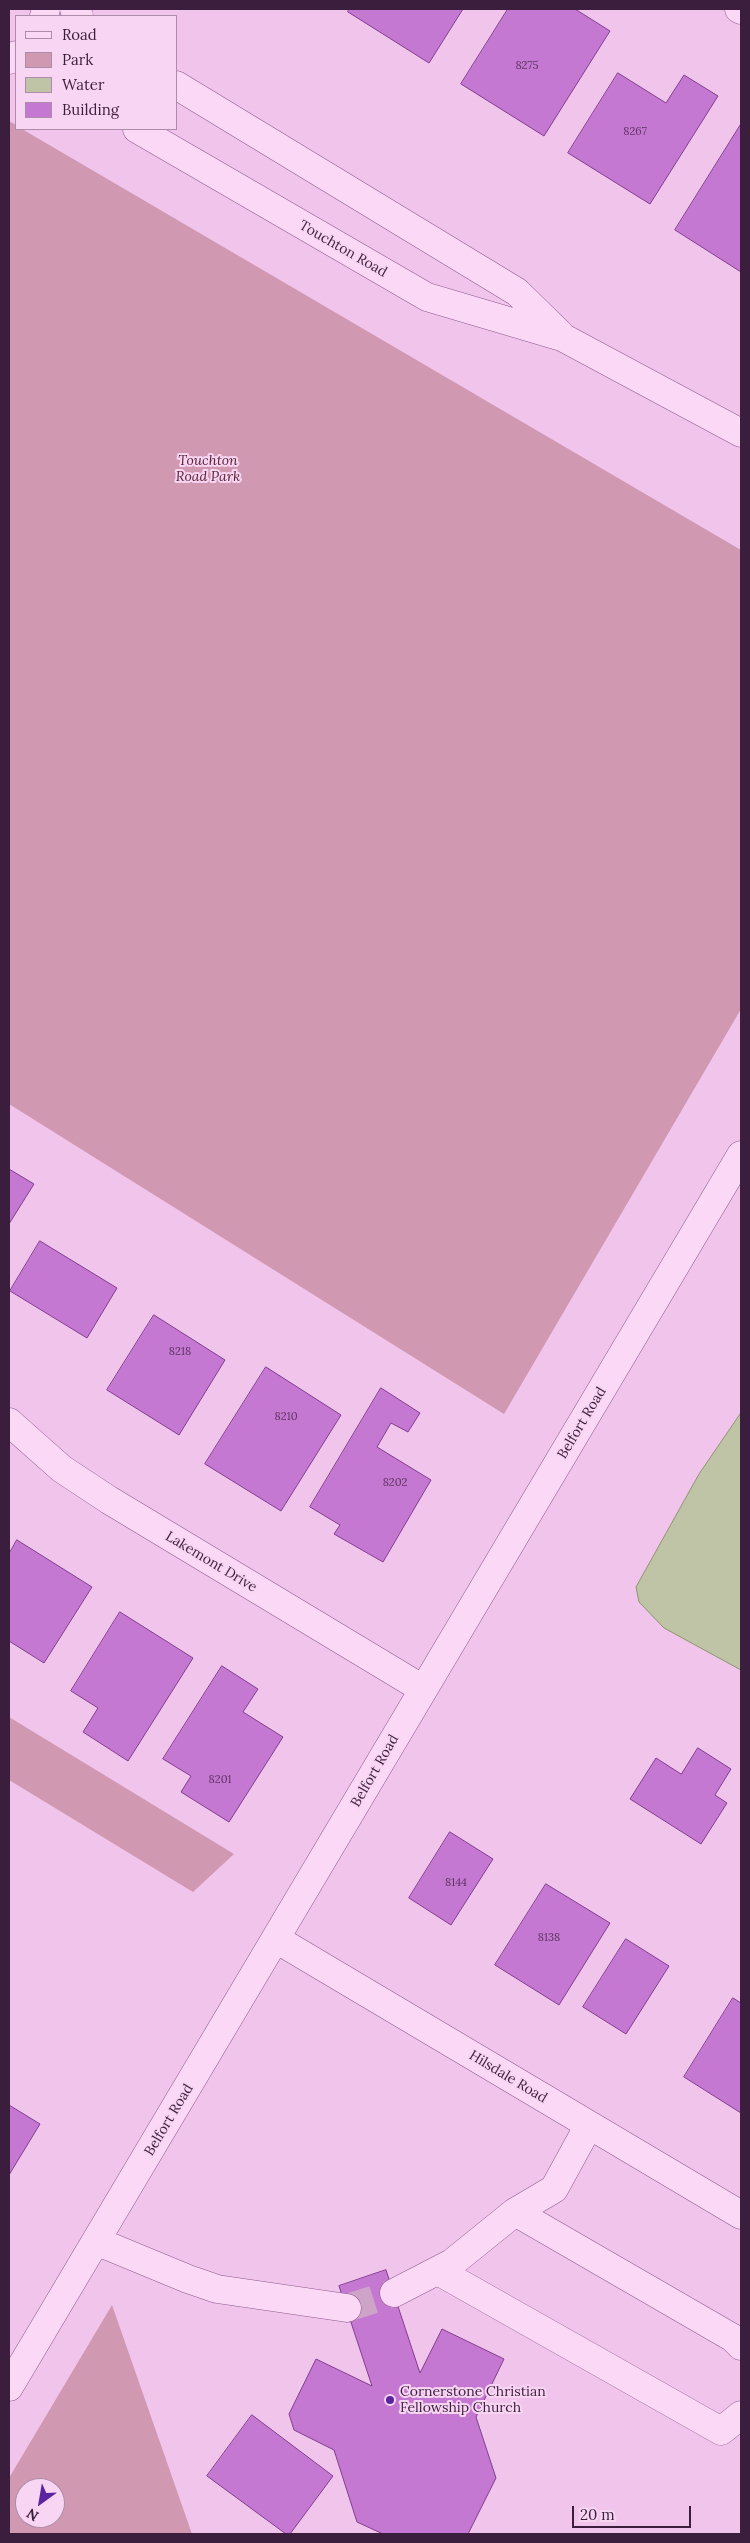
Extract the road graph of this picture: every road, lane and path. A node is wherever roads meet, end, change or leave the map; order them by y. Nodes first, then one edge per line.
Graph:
1 (178, 86) edge
2 (139, 130) edge
3 (562, 337) junction
4 (741, 433) edge
5 (741, 1155) edge
6 (9, 1422) edge
7 (423, 1689) junction
8 (276, 1939) junction
9 (588, 2125) junction
10 (515, 2212) junction
11 (741, 2215) edge
12 (96, 2241) junction
13 (438, 2271) junction
14 (394, 2293) tunnel mouth
15 (347, 2308) tunnel mouth
16 (741, 2346) edge
17 (9, 2388) edge
18 (741, 2415) edge

1 - 3 street, Touchton Road
2 - 3 street, Touchton Road
3 - 4 street, Touchton Road
5 - 7 street, Belfort Road
6 - 7 street, Lakemont Drive
7 - 8 street, Belfort Road
8 - 9 street, Hilsdale Road
8 - 12 street, Belfort Road
9 - 10 street
9 - 11 street, Hilsdale Road
10 - 13 street
10 - 16 street
12 - 15 street
12 - 17 street, Belfort Road
13 - 14 street
13 - 18 street

